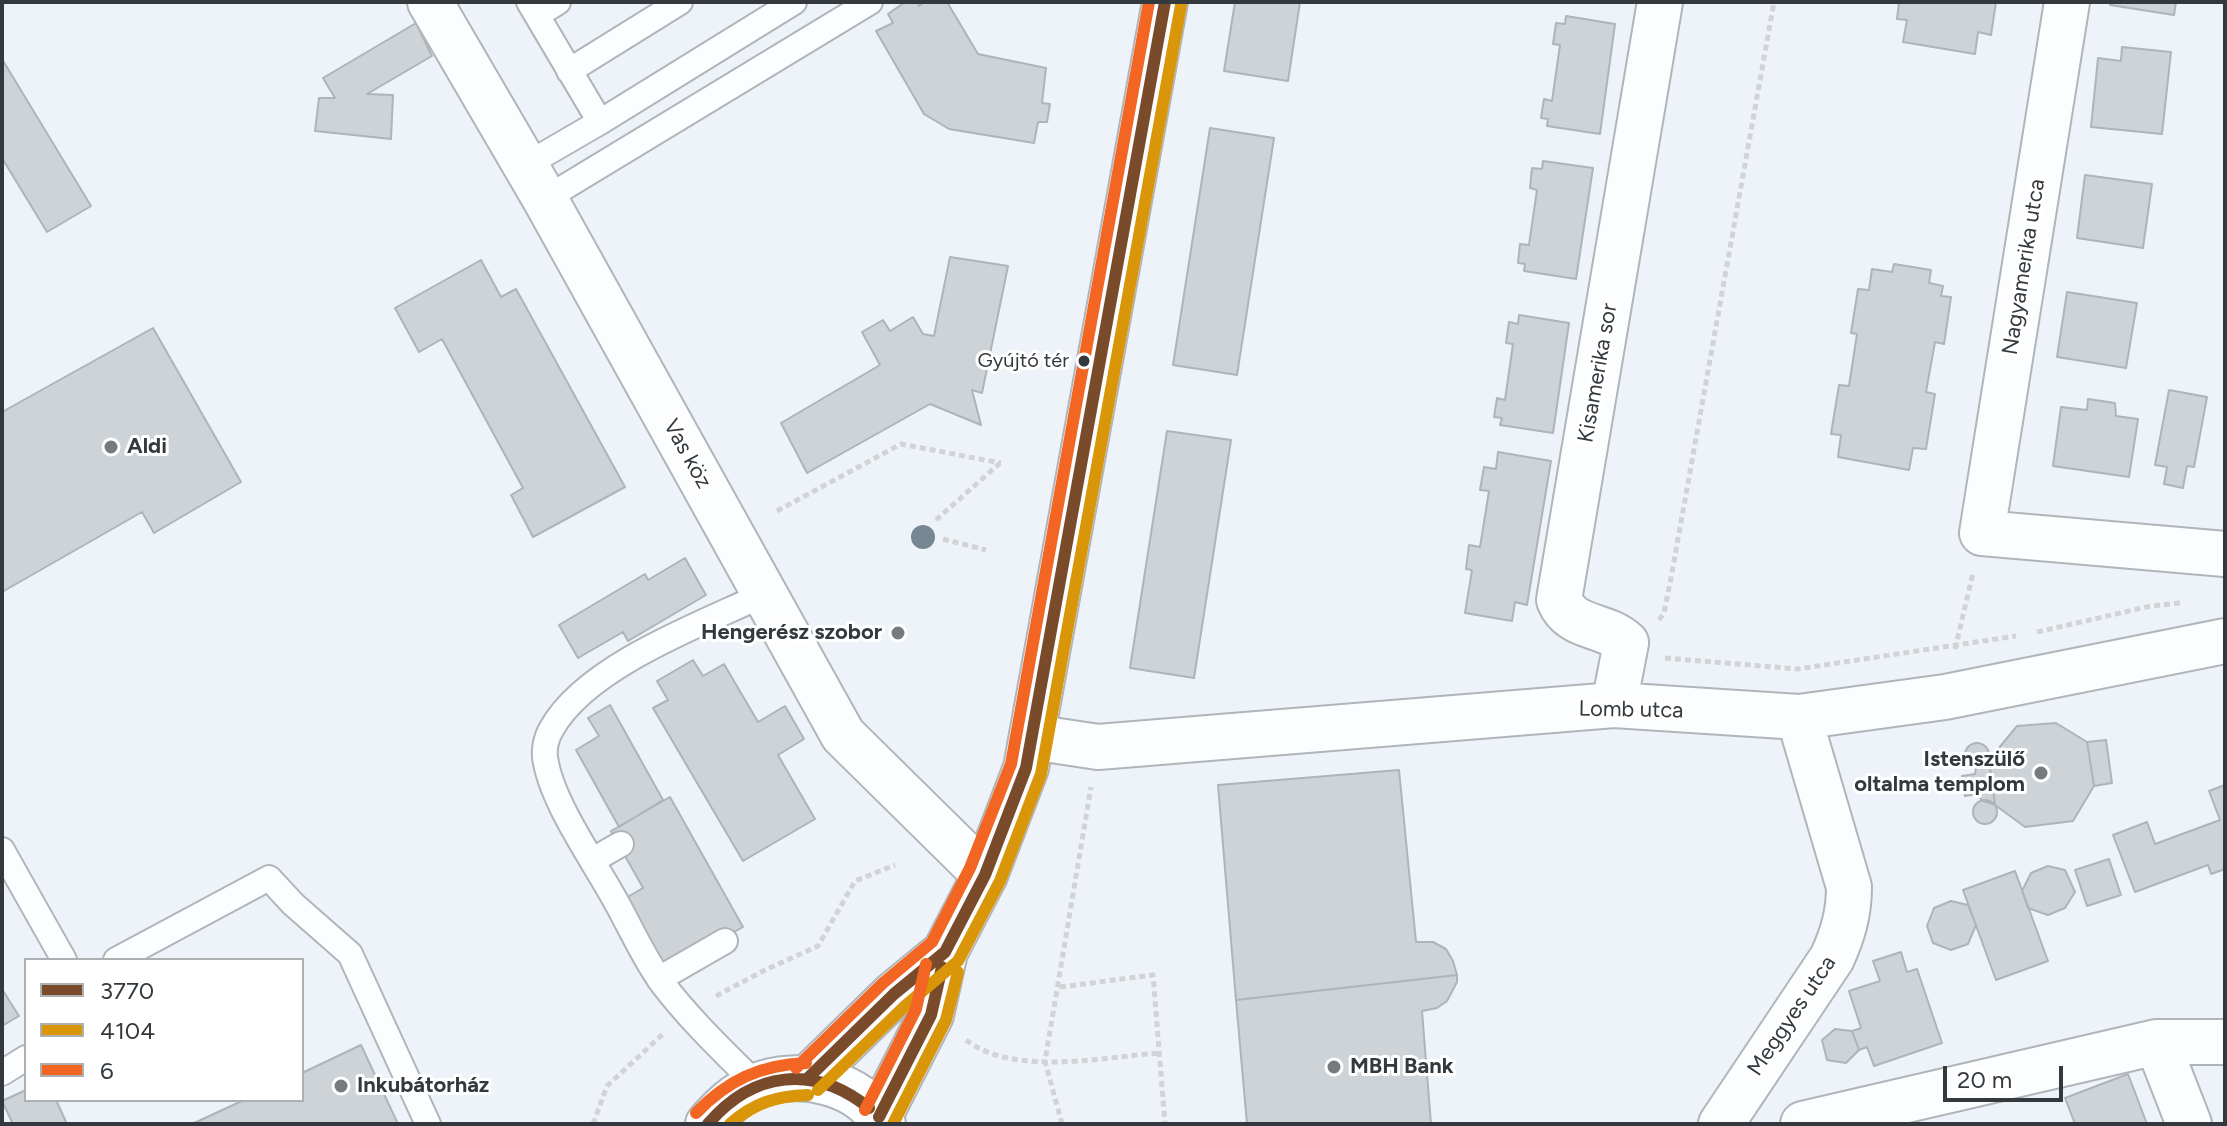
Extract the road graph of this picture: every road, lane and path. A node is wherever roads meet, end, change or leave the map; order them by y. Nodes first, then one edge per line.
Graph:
1 (430, 2) edge
2 (680, 2) edge
3 (794, 2) edge
4 (870, 2) edge
5 (1165, 2) edge
6 (1660, 2) edge
7 (1774, 2) edge
8 (2067, 2) edge
9 (541, 6) edge
10 (569, 71) junction
11 (600, 122) junction
12 (536, 182) junction
13 (777, 511) dead end
14 (936, 520) dead end
15 (1982, 533) junction
16 (943, 539) dead end
17 (986, 550) dead end
18 (2225, 554) edge
19 (765, 594) junction
20 (1616, 634) junction
21 (2225, 641) edge
22 (1945, 697) junction
23 (1614, 705) junction
24 (1799, 717) junction
25 (1032, 737) junction
26 (1098, 747) junction
27 (621, 844) dead end
28 (2, 850) edge
29 (593, 860) junction
30 (895, 865) dead end
31 (985, 875) junction
32 (725, 941) dead end
33 (945, 952) junction
34 (63, 958) edge
35 (120, 958) edge
36 (659, 979) junction
37 (1060, 987) junction
38 (686, 1013) junction
39 (959, 1034) dead end
40 (2157, 1042) junction
41 (2225, 1042) edge
42 (1160, 1053) junction
43 (24, 1059) edge
44 (1045, 1061) junction
45 (2, 1073) edge
46 (807, 1079) junction
47 (757, 1085) junction
48 (881, 1121) edge
49 (428, 1124) edge
50 (593, 1124) edge
51 (708, 1124) edge
52 (1062, 1124) edge
53 (1165, 1124) edge
54 (1721, 1124) edge
55 (1803, 1124) edge
56 (2189, 1124) edge

1 - 12 street, Vas köz
2 - 10 lane
3 - 11 lane
4 - 12 lane
5 - 25 street
6 - 20 street, Kisamerika sor
7 - 20 path
8 - 15 street, Nagyamerika utca
9 - 10 lane
10 - 11 lane
11 - 12 lane
12 - 19 street, Vas köz
13 - 14 path
15 - 18 street
15 - 22 path
16 - 17 path
19 - 29 lane
19 - 31 street, Vas köz
20 - 23 street
21 - 22 street, Lomb utca
22 - 24 street, Lomb utca
23 - 24 street, Lomb utca
23 - 26 street, Lomb utca
24 - 54 street, Meggyes utca
25 - 26 street, Lomb utca
25 - 31 street
26 - 37 path
27 - 29 lane
28 - 34 lane
29 - 36 lane
30 - 38 path
31 - 33 street
32 - 36 lane
33 - 46 street
33 - 48 street
35 - 49 lane
36 - 38 lane
37 - 42 path
37 - 44 path
38 - 47 lane
38 - 50 path
39 - 44 path
40 - 41 street
40 - 55 street
40 - 56 street
42 - 44 path
42 - 53 path
43 - 45 lane
44 - 52 path
46 - 47 street
46 - 48 street
47 - 51 street

